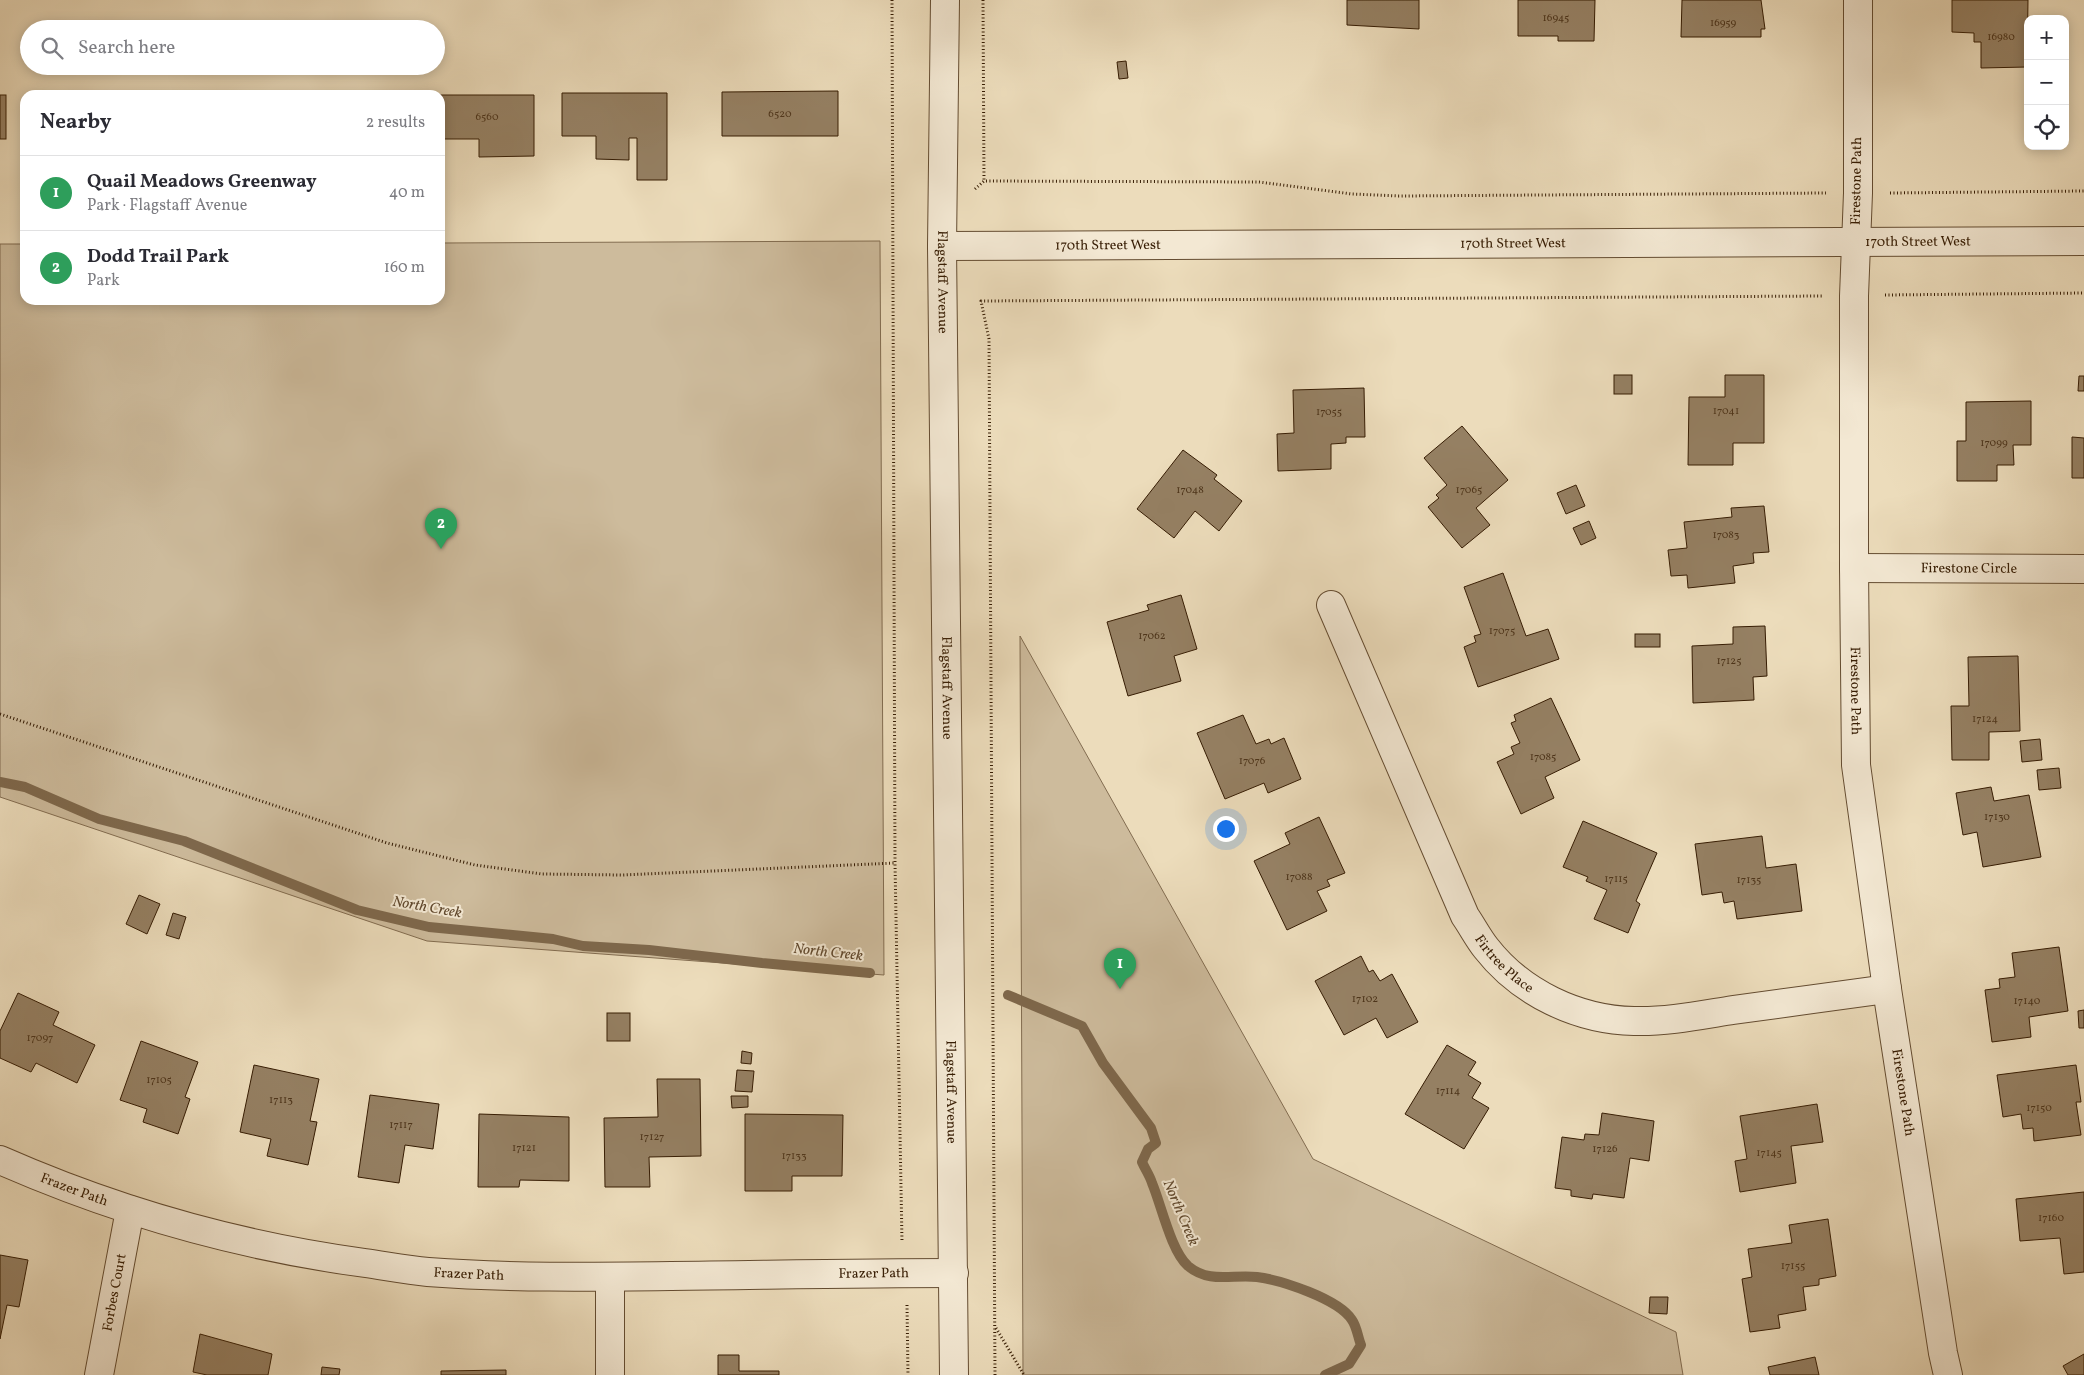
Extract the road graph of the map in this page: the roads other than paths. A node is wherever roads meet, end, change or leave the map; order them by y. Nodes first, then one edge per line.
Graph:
1 (945, 0) edge
2 (1858, 0) edge
3 (2084, 240) edge
4 (1856, 242) junction
5 (942, 246) junction
6 (1854, 568) junction
7 (2084, 569) edge
8 (1331, 605) dead end
9 (1887, 989) junction
10 (0, 1160) edge
11 (130, 1210) junction
12 (954, 1274) junction
13 (610, 1277) junction
14 (99, 1375) edge
15 (610, 1375) edge
16 (954, 1375) edge
17 (1948, 1375) edge

1 - 5 street, Flagstaff Avenue
2 - 4 street, Firestone Path
3 - 4 street, 170th Street West
4 - 5 street, 170th Street West
4 - 6 street, Firestone Path
5 - 12 street, Flagstaff Avenue
6 - 7 street, Firestone Circle
6 - 9 street, Firestone Path
8 - 9 street, Firtree Place
9 - 17 street, Firestone Path
10 - 11 street, Frazer Path
11 - 13 street, Frazer Path
11 - 14 street, Forbes Court
12 - 13 street, Frazer Path
12 - 16 street, Flagstaff Avenue
13 - 15 street

